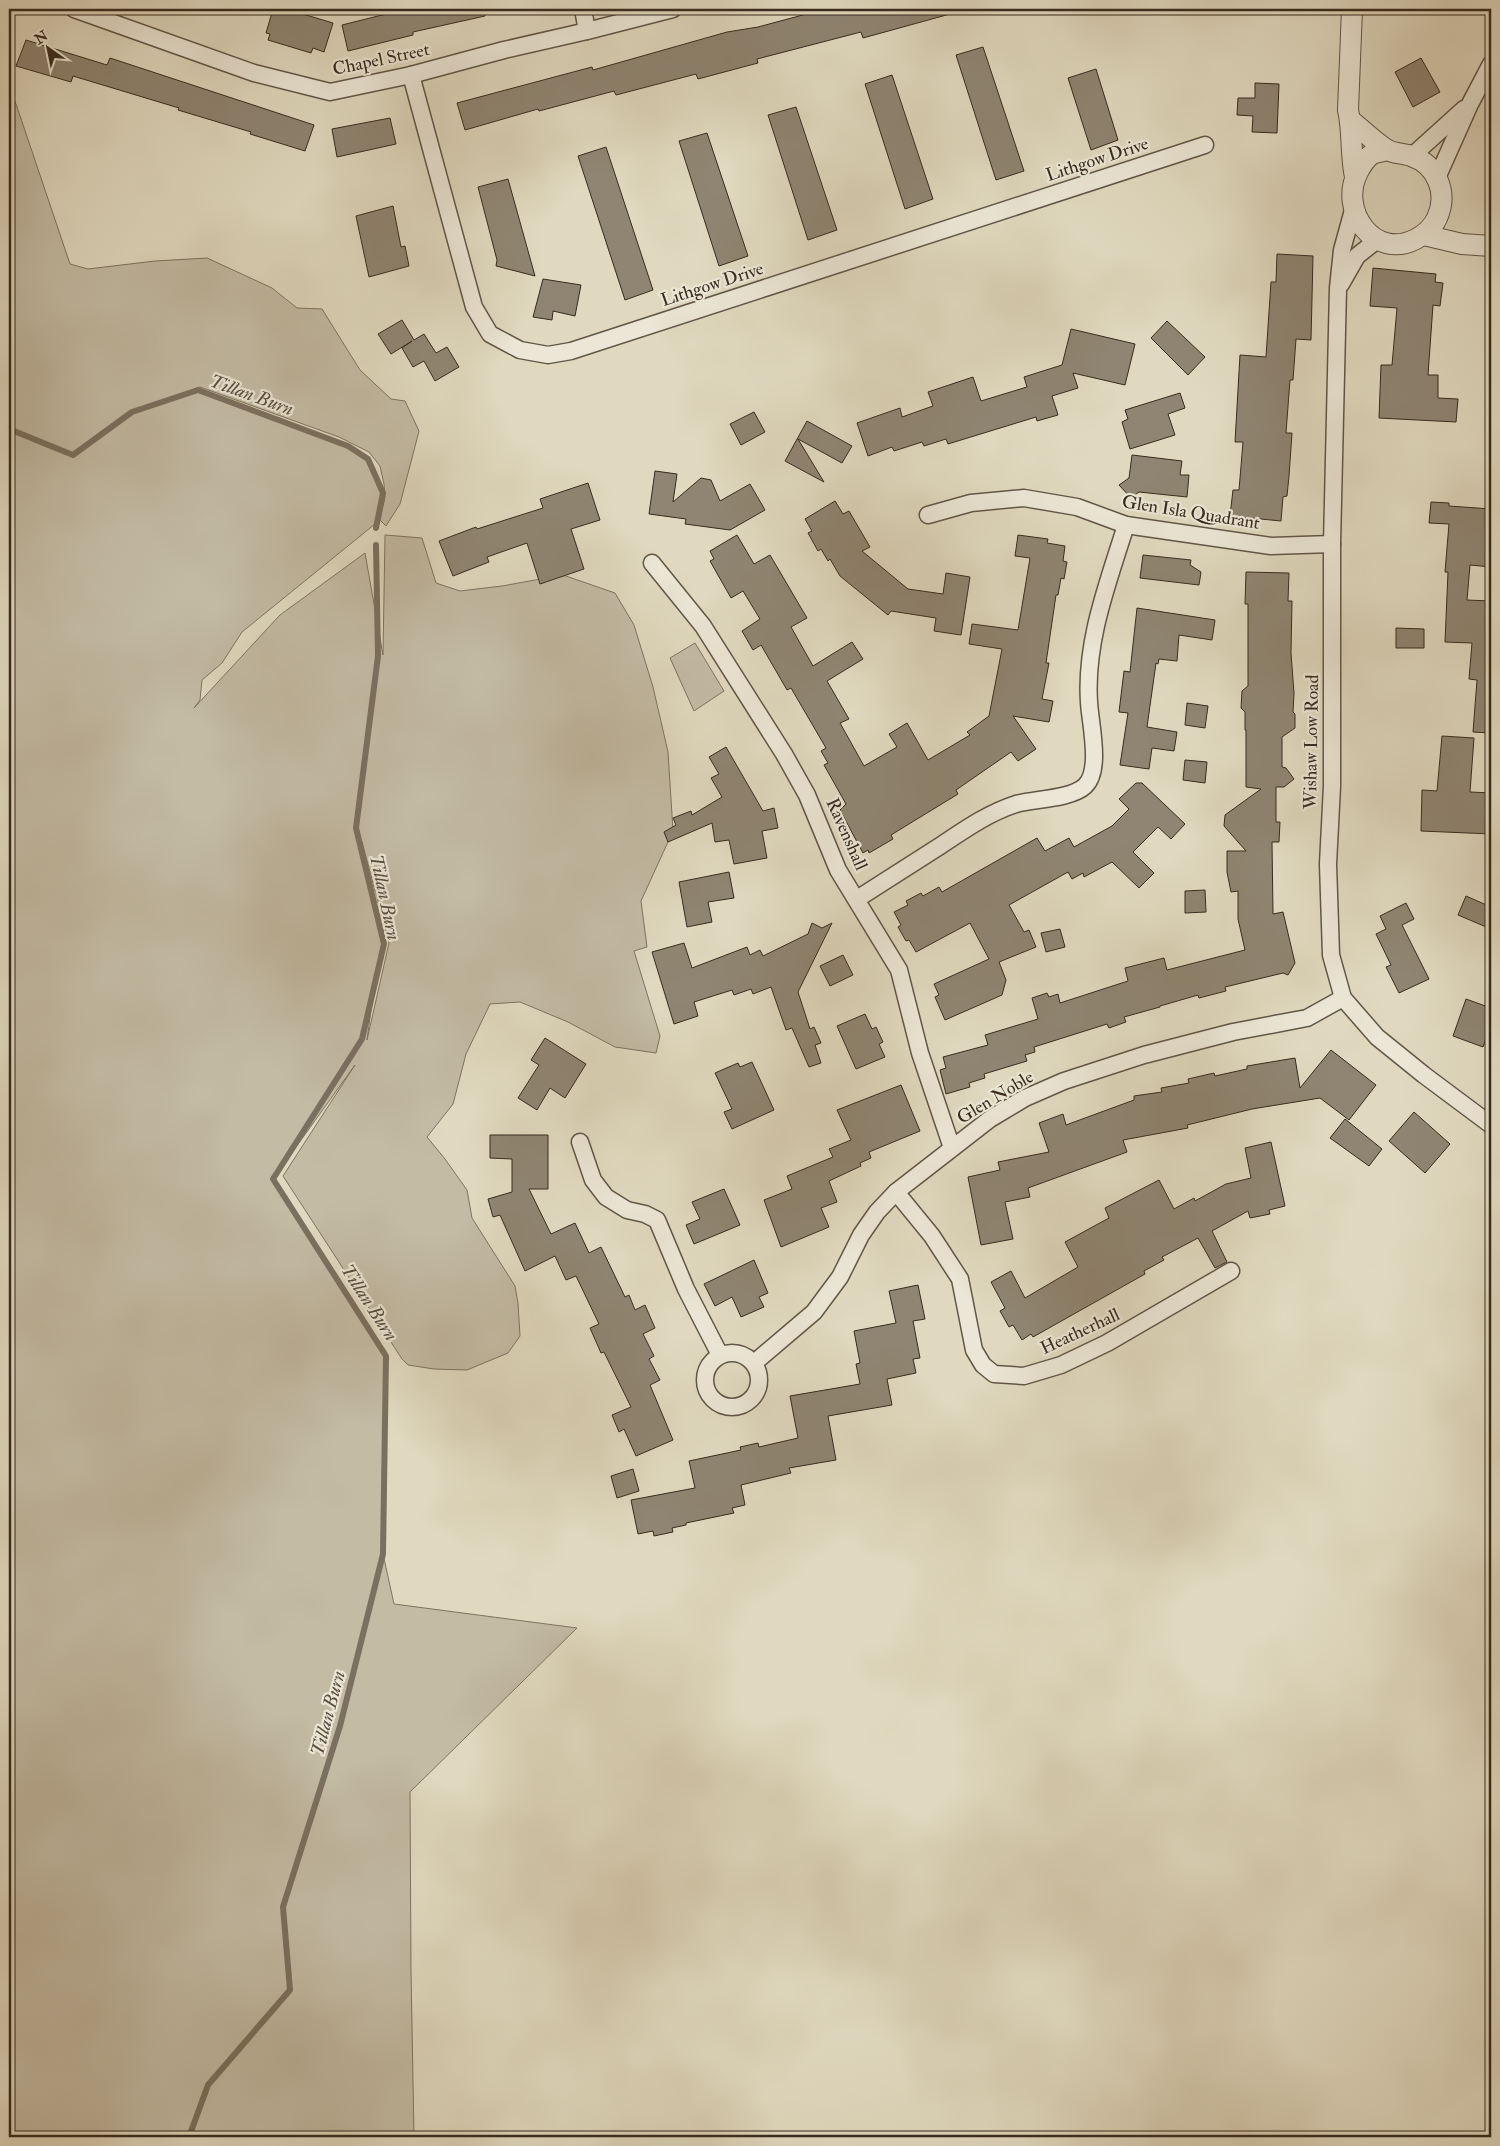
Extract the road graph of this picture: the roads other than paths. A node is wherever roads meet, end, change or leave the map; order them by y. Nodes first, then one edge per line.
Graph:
1 (74, 9) edge
2 (583, 9) edge
3 (673, 9) edge
4 (1352, 9) edge
5 (587, 31) junction
6 (1491, 64) edge
7 (411, 75) junction
8 (1470, 104) junction
9 (1350, 120) junction
10 (1205, 145) dead end
11 (1387, 150) junction
12 (1412, 156) junction
13 (1355, 177) junction
14 (1437, 178) junction
15 (1442, 206) junction
16 (1353, 210) junction
17 (1424, 235) junction
18 (1377, 240) junction
19 (1462, 244) junction
20 (1491, 246) edge
21 (1338, 288) junction
22 (928, 515) dead end
23 (1126, 525) junction
24 (1332, 544) junction
25 (652, 563) dead end
26 (857, 899) junction
27 (1343, 998) junction
28 (1491, 1125) edge
29 (580, 1142) dead end
30 (952, 1148) junction
31 (896, 1192) junction
32 (1231, 1272) dead end
33 (720, 1355) junction
34 (754, 1363) junction

1 - 7 street, Chapel Street
2 - 5 street
3 - 5 street, Chapel Street
4 - 9 street
5 - 7 street, Chapel Street
6 - 8 street
7 - 10 street, Lithgow Drive
8 - 12 street
8 - 14 street
9 - 11 street
9 - 13 street
11 - 12 street
11 - 13 street
12 - 14 street
13 - 16 street
14 - 15 street
15 - 17 street
15 - 19 street
16 - 18 street
16 - 21 street, Wishaw Low Road
17 - 18 street
17 - 19 street
18 - 21 street, Wishaw Low Road
19 - 20 street
21 - 24 street, Wishaw Low Road
22 - 23 street, Glen Isla Quadrant
23 - 24 street, Glen Isla Quadrant
23 - 26 street
24 - 27 street, Wishaw Low Road
25 - 26 street, Ravenshall
26 - 30 street, Ravenshall
27 - 28 street, Wishaw Low Road
27 - 30 street, Glen Noble
29 - 33 street
30 - 31 street, Glen Noble
31 - 32 street, Heatherhall
31 - 34 street, Glen Noble
33 - 34 street
33 - 34 street

